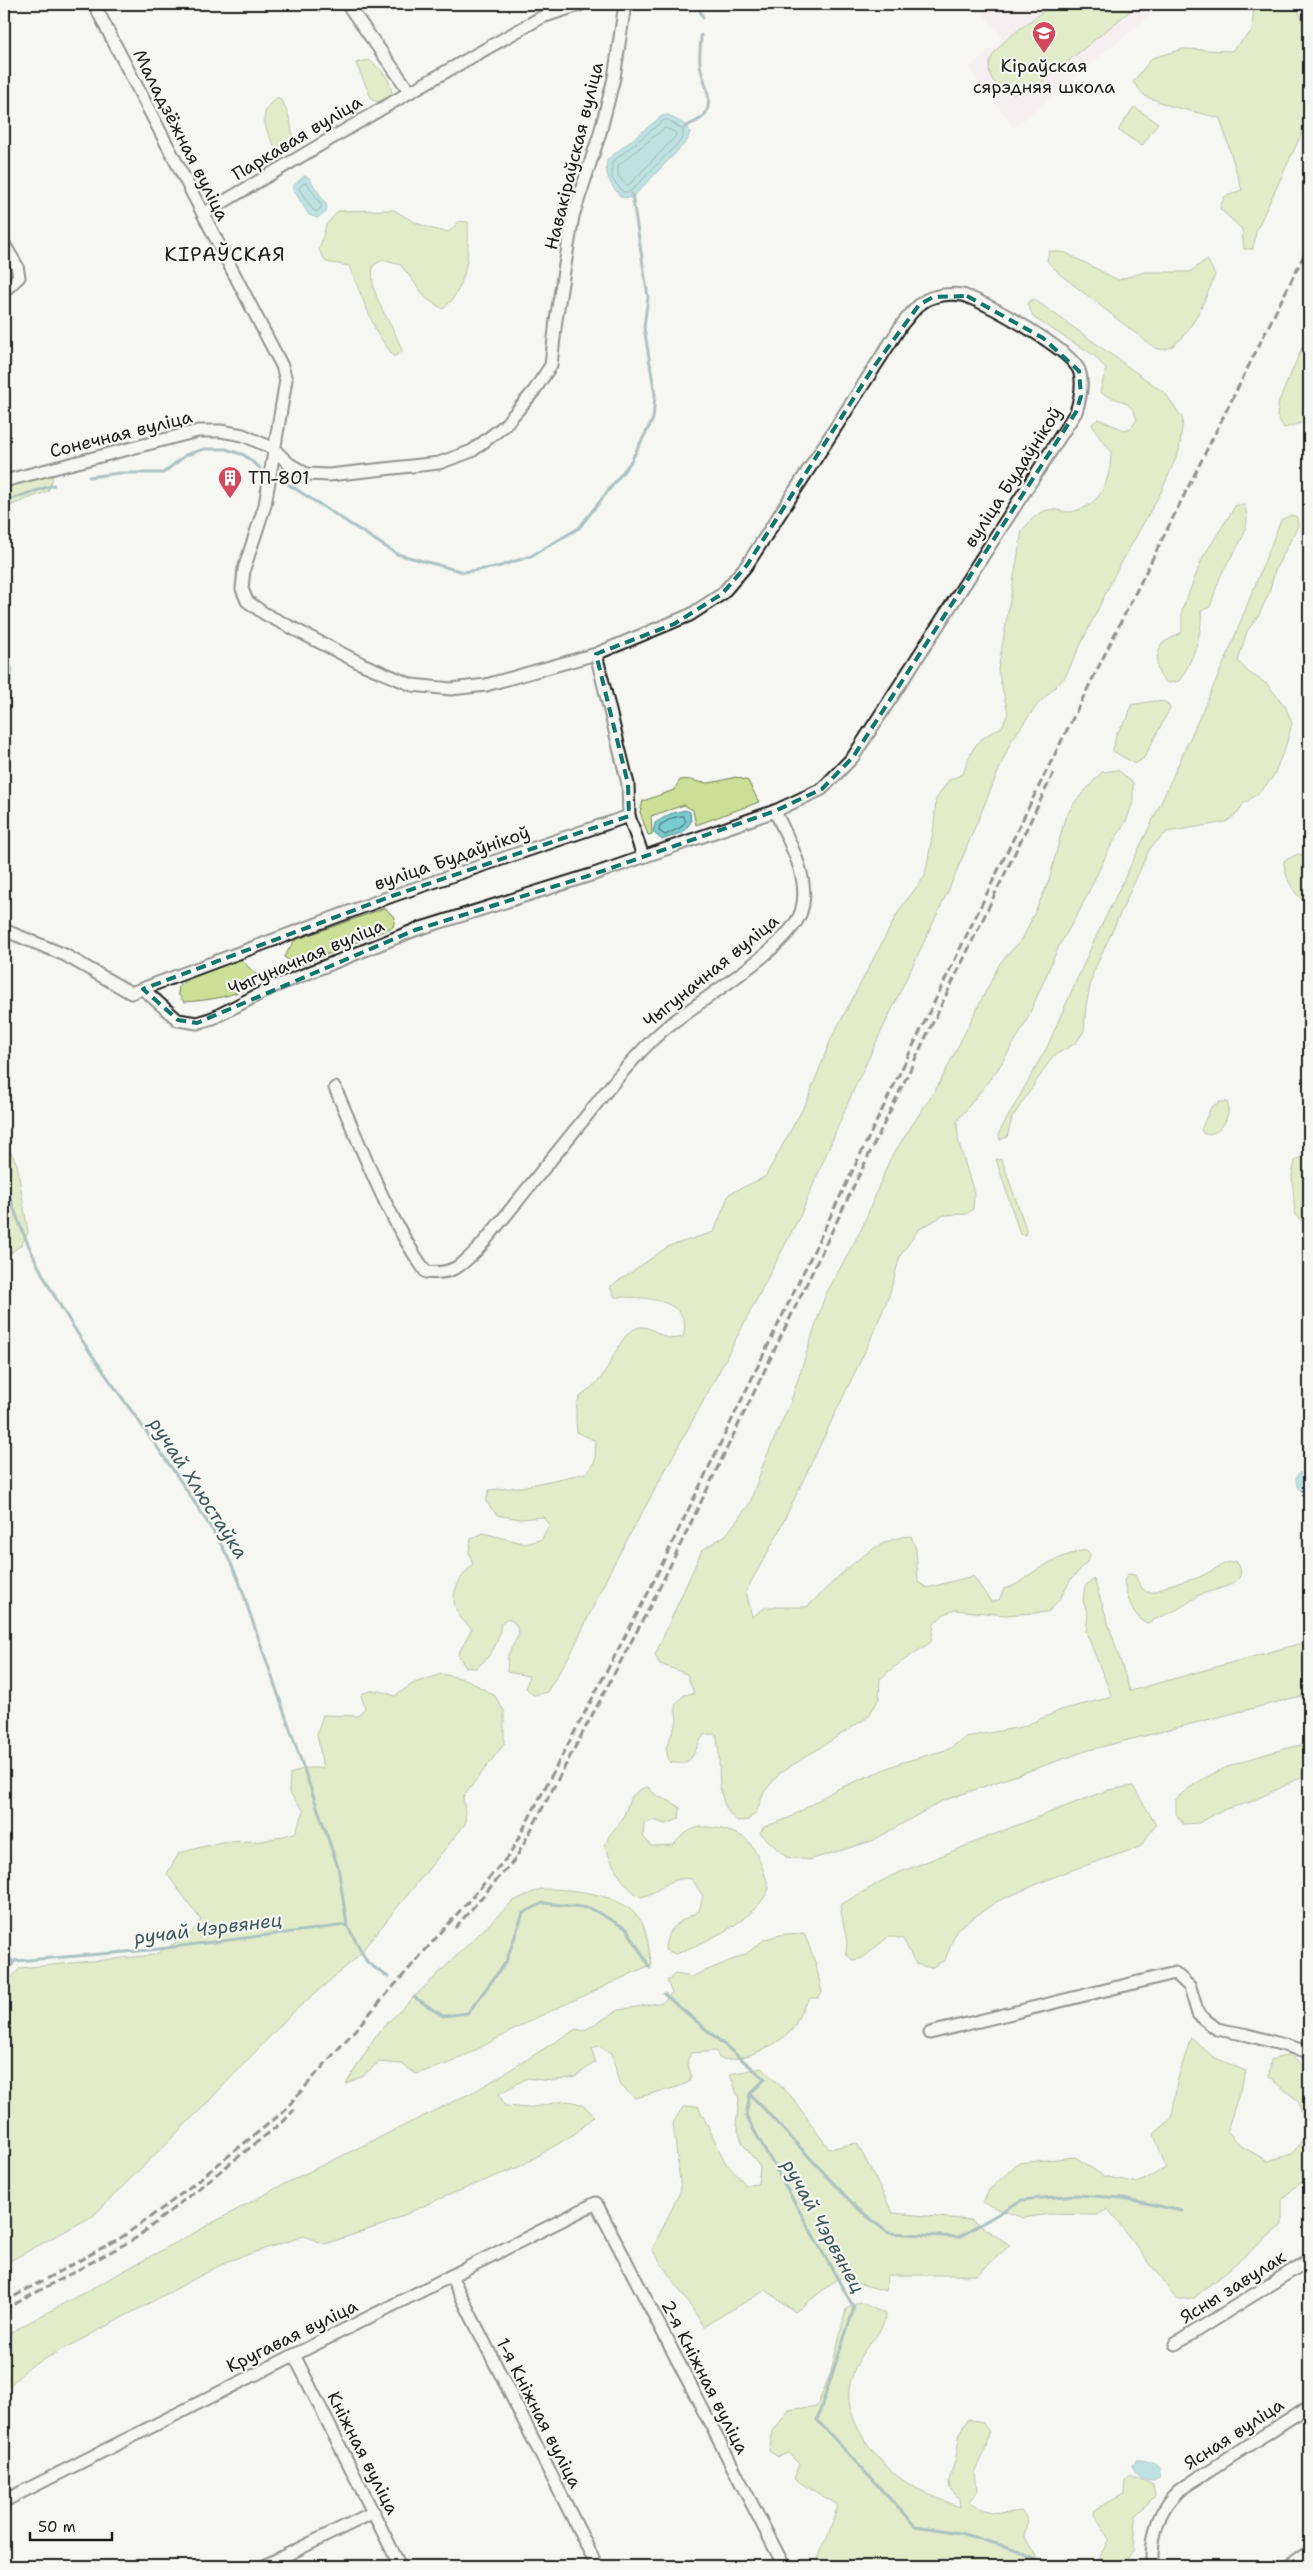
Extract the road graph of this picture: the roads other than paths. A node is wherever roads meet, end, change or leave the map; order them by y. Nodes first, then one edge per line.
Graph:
1 (94, 4) edge
2 (347, 4) edge
3 (582, 4) edge
4 (625, 4) edge
5 (410, 92) junction
6 (203, 214) junction
7 (4, 244) edge
8 (4, 291) edge
9 (274, 449) junction
10 (4, 481) edge
11 (596, 654) junction
12 (775, 811) junction
13 (629, 816) junction
14 (642, 856) junction
15 (4, 930) edge
16 (143, 989) junction
17 (335, 1088) dead end
18 (930, 2033) dead end
19 (1309, 2052) edge
20 (596, 2203) joint
21 (1309, 2260) edge
22 (450, 2276) junction
23 (1176, 2344) dead end
24 (294, 2355) junction
25 (1309, 2406) edge
26 (4, 2501) edge
27 (374, 2512) junction
28 (1307, 2558) edge
29 (782, 2565) edge
30 (264, 2566) edge
31 (400, 2566) edge
32 (597, 2566) edge
33 (1152, 2566) edge
34 (1288, 2566) edge

1 - 6 street, Маладзёжная вуліца
2 - 5 street
3 - 5 street, Паркавая вуліца
4 - 9 street, Навакіраўская вуліца
5 - 6 street, Паркавая вуліца
6 - 9 street, Маладзёжная вуліца
7 - 8 street
9 - 10 street, Сонечная вуліца
9 - 11 street, вуліца Будаўнікоў
11 - 12 street, вуліца Будаўнікоў
11 - 13 street
12 - 14 street, Чыгуначная вуліца
12 - 17 street, Чыгуначная вуліца
13 - 14 street
13 - 16 street, вуліца Будаўнікоў
14 - 16 street, Чыгуначная вуліца
15 - 16 street, вуліца Будаўнікоў
18 - 19 street
20 - 22 street, Кругавая вуліца
20 - 29 street, 2-я Кніжная вуліца
21 - 23 street, Ясны завулак
22 - 24 street, Кругавая вуліца
22 - 32 street, 1-я Кніжная вуліца
24 - 26 street, Кругавая вуліца
24 - 27 street, Кніжная вуліца
25 - 33 street, Ясная вуліца
27 - 30 street
27 - 31 street, Кніжная вуліца
28 - 34 street

